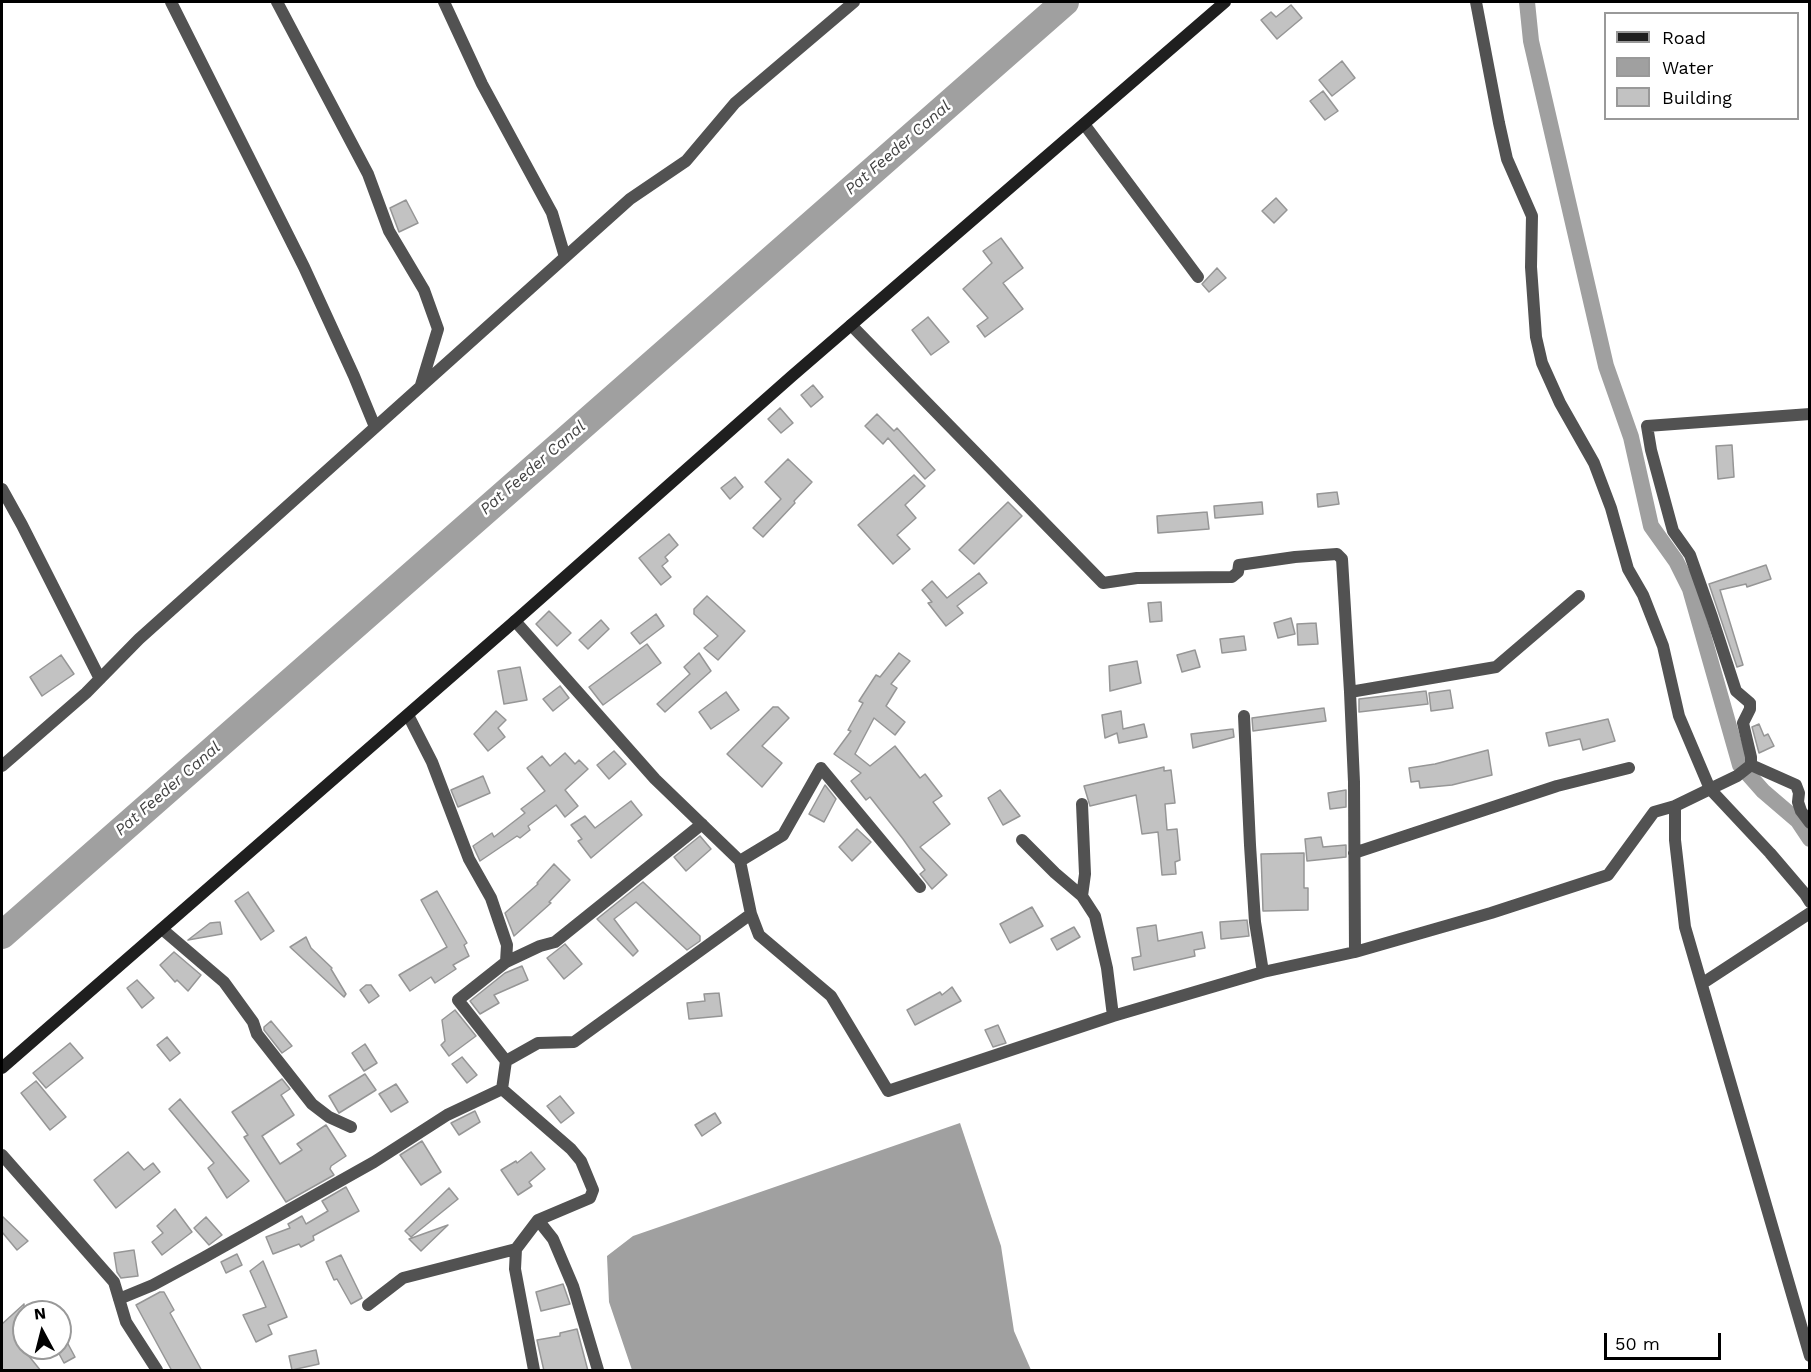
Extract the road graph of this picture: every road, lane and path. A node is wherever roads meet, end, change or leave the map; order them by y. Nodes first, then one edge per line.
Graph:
1 (171, 2) edge
2 (277, 2) edge
3 (444, 2) edge
4 (854, 2) edge
5 (1225, 2) edge
6 (1476, 2) edge
7 (1084, 124) junction
8 (565, 257) junction
9 (1198, 277) dead end
10 (851, 325) junction
11 (421, 386) junction
12 (1809, 414) edge
13 (375, 427) junction
14 (2, 489) edge
15 (1579, 596) dead end
16 (515, 621) junction
17 (100, 679) junction
18 (1350, 692) junction
19 (408, 715) junction
20 (1244, 716) dead end
21 (1751, 765) junction
22 (2, 766) edge
23 (1629, 768) dead end
24 (1710, 789) junction
25 (1082, 804) dead end
26 (1675, 806) junction
27 (1809, 823) edge
28 (702, 824) junction
29 (1022, 840) dead end
30 (1354, 853) junction
31 (740, 861) junction
32 (920, 887) dead end
33 (1082, 896) junction
34 (1809, 902) edge
35 (1809, 913) edge
36 (751, 914) junction
37 (162, 929) junction
38 (1354, 952) junction
39 (506, 962) junction
40 (1263, 972) junction
41 (1703, 983) junction
42 (1113, 1016) junction
43 (506, 1061) junction
44 (2, 1068) edge
45 (502, 1089) junction
46 (351, 1127) dead end
47 (2, 1155) edge
48 (538, 1220) junction
49 (516, 1249) junction
50 (119, 1299) junction
51 (368, 1305) dead end
52 (1809, 1356) edge
53 (157, 1371) edge
54 (534, 1371) edge
55 (598, 1371) edge

1 - 13 street
2 - 11 street
3 - 8 street
4 - 8 street
5 - 7 street
6 - 24 street
7 - 9 street
7 - 10 street
8 - 11 street
10 - 16 street
10 - 18 street
11 - 13 street
12 - 21 street
13 - 17 street
14 - 17 street
15 - 18 street
16 - 19 street
16 - 28 street
17 - 22 street
18 - 30 street
19 - 37 street
19 - 39 street
20 - 40 street
21 - 24 street
21 - 27 street
23 - 30 street
24 - 26 street
24 - 34 street
25 - 33 street
26 - 38 street
26 - 41 street
28 - 31 street
28 - 39 street
29 - 33 street
30 - 38 street
31 - 32 street
31 - 36 street
33 - 42 street
35 - 41 street
36 - 42 street
36 - 43 street
37 - 44 street
37 - 46 street
38 - 40 street
39 - 43 street
40 - 42 street
41 - 52 street
43 - 45 street
45 - 48 street
45 - 50 street
47 - 50 street
48 - 49 street
48 - 55 street
49 - 51 street
49 - 54 street
50 - 53 street

